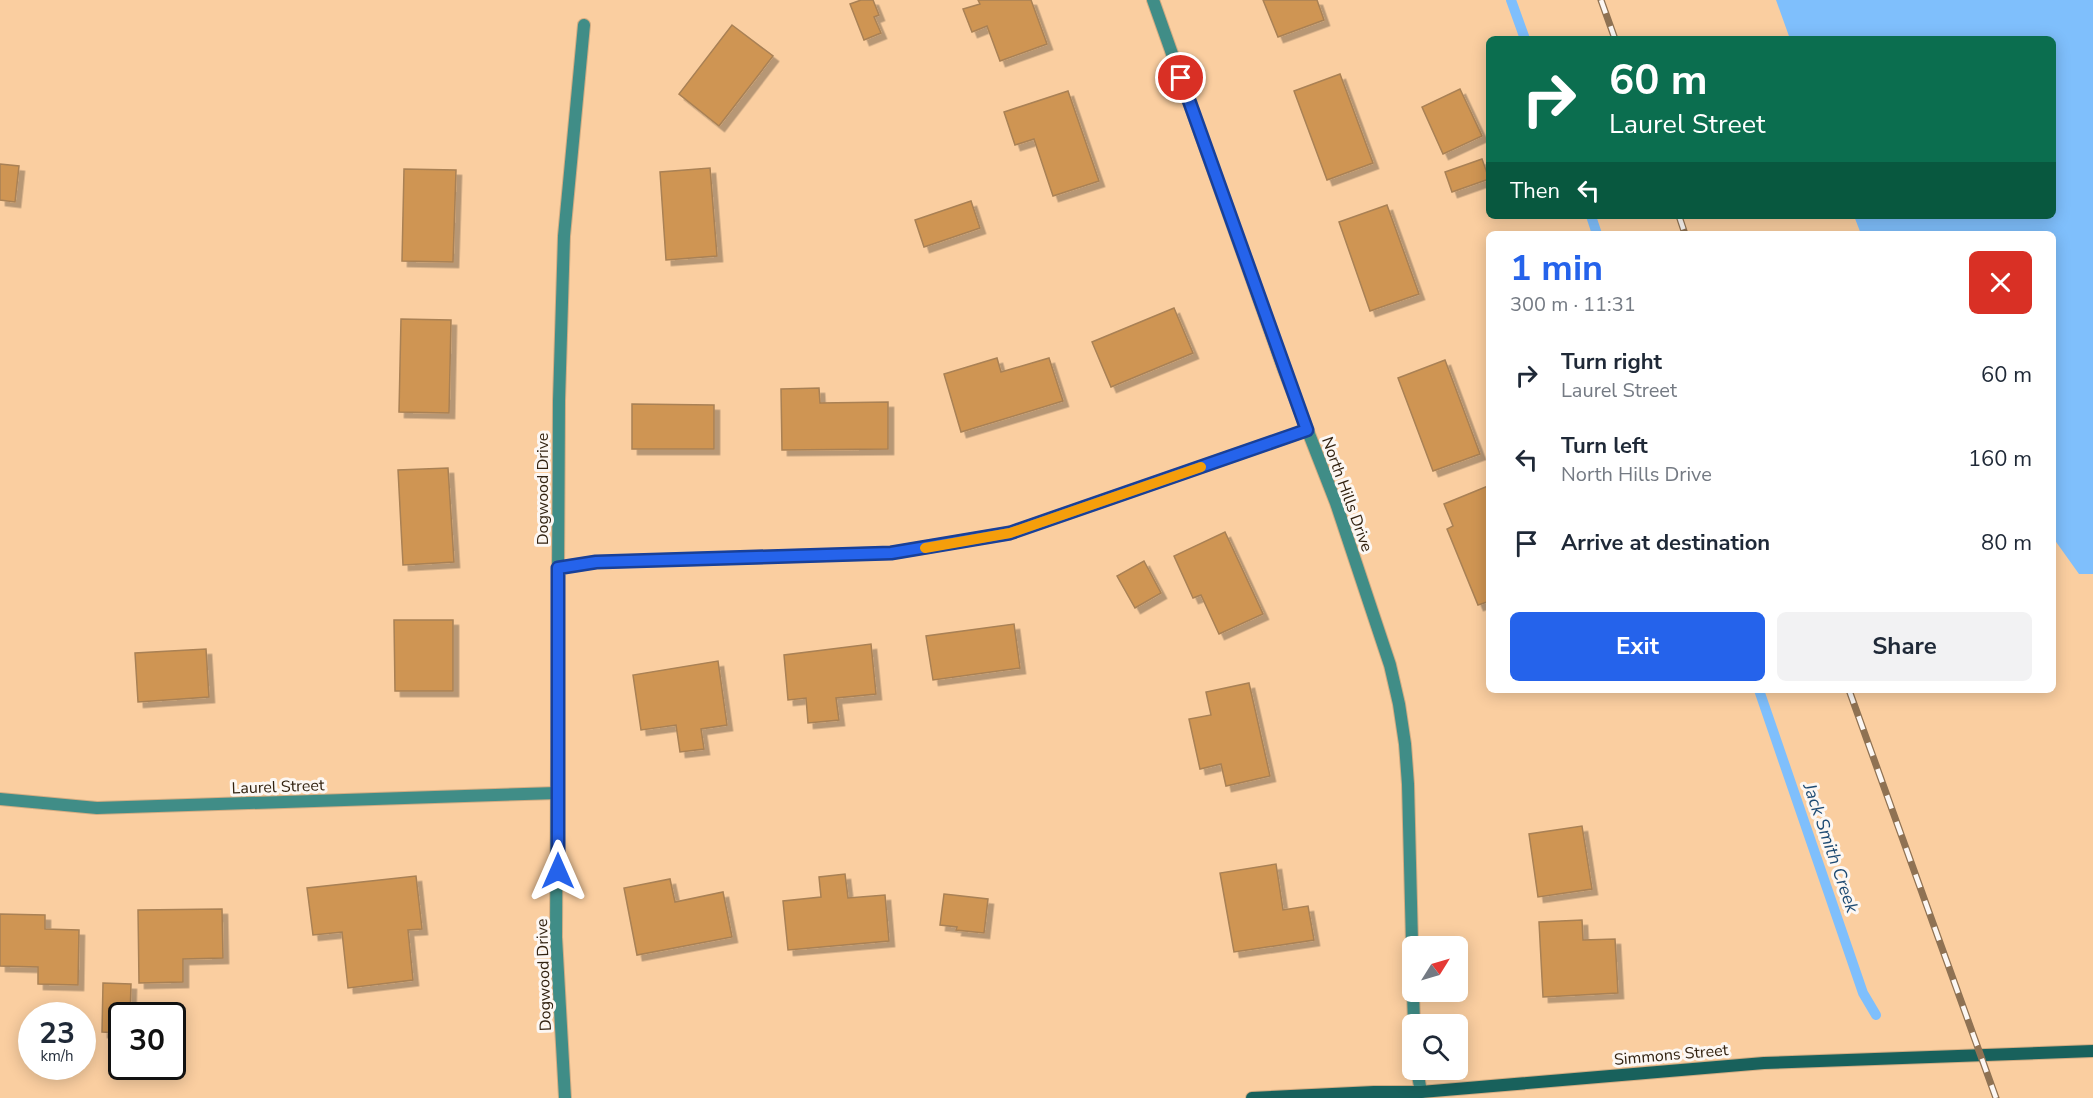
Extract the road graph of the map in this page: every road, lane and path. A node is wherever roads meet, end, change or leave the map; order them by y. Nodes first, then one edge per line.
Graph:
1 (1153, 0) edge
2 (585, 25) dead end
3 (1307, 430) junction
4 (558, 568) junction
5 (557, 793) junction
6 (0, 799) edge
7 (1412, 936) edge
8 (2093, 1051) edge
9 (1418, 1080) edge
10 (1421, 1092) junction
11 (565, 1098) edge
12 (1252, 1098) edge

1 - 3 street, North Hills Drive
2 - 4 street, Dogwood Drive
3 - 4 street
3 - 7 street, North Hills Drive
4 - 5 street, Dogwood Drive
5 - 6 street, Laurel Street
5 - 11 street, Dogwood Drive
8 - 10 street, Simmons Street
9 - 10 street
10 - 12 street, Simmons Street

